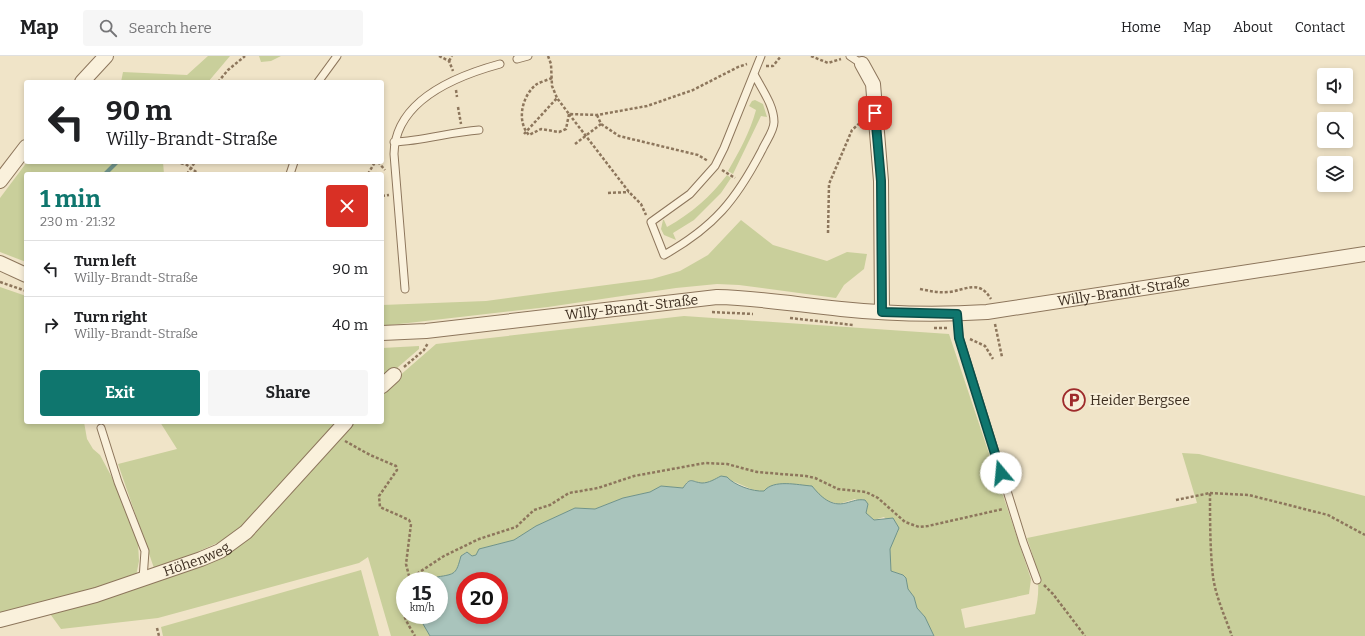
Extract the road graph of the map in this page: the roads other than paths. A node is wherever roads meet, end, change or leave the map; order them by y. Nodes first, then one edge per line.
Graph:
1 (106, 56) edge
2 (337, 56) edge
3 (528, 56) edge
4 (761, 56) edge
5 (517, 59) dead end
6 (856, 60) edge
7 (500, 64) dead end
8 (754, 74) junction
9 (84, 80) edge
10 (319, 80) edge
11 (479, 130) dead end
12 (394, 142) junction
13 (24, 150) edge
14 (0, 181) edge
15 (1365, 254) edge
16 (0, 263) edge
17 (24, 274) edge
18 (405, 289) dead end
19 (882, 312) junction
20 (957, 314) junction
21 (384, 333) edge
22 (394, 375) road end
23 (384, 384) edge
24 (344, 424) edge
25 (101, 428) dead end
26 (143, 580) junction
27 (1036, 580) road end
28 (0, 620) edge

1 - 9 street
2 - 10 lane
3 - 5 lane
4 - 8 lane
6 - 19 street
7 - 12 lane
8 - 8 lane
11 - 12 lane
12 - 18 lane
13 - 14 street
15 - 20 street, Willy-Brandt-Straße
16 - 17 street
19 - 20 street, Willy-Brandt-Straße
19 - 21 street, Willy-Brandt-Straße
20 - 27 lane
22 - 23 street
24 - 26 street, Höhenweg
25 - 26 lane
26 - 28 street, Höhenweg

